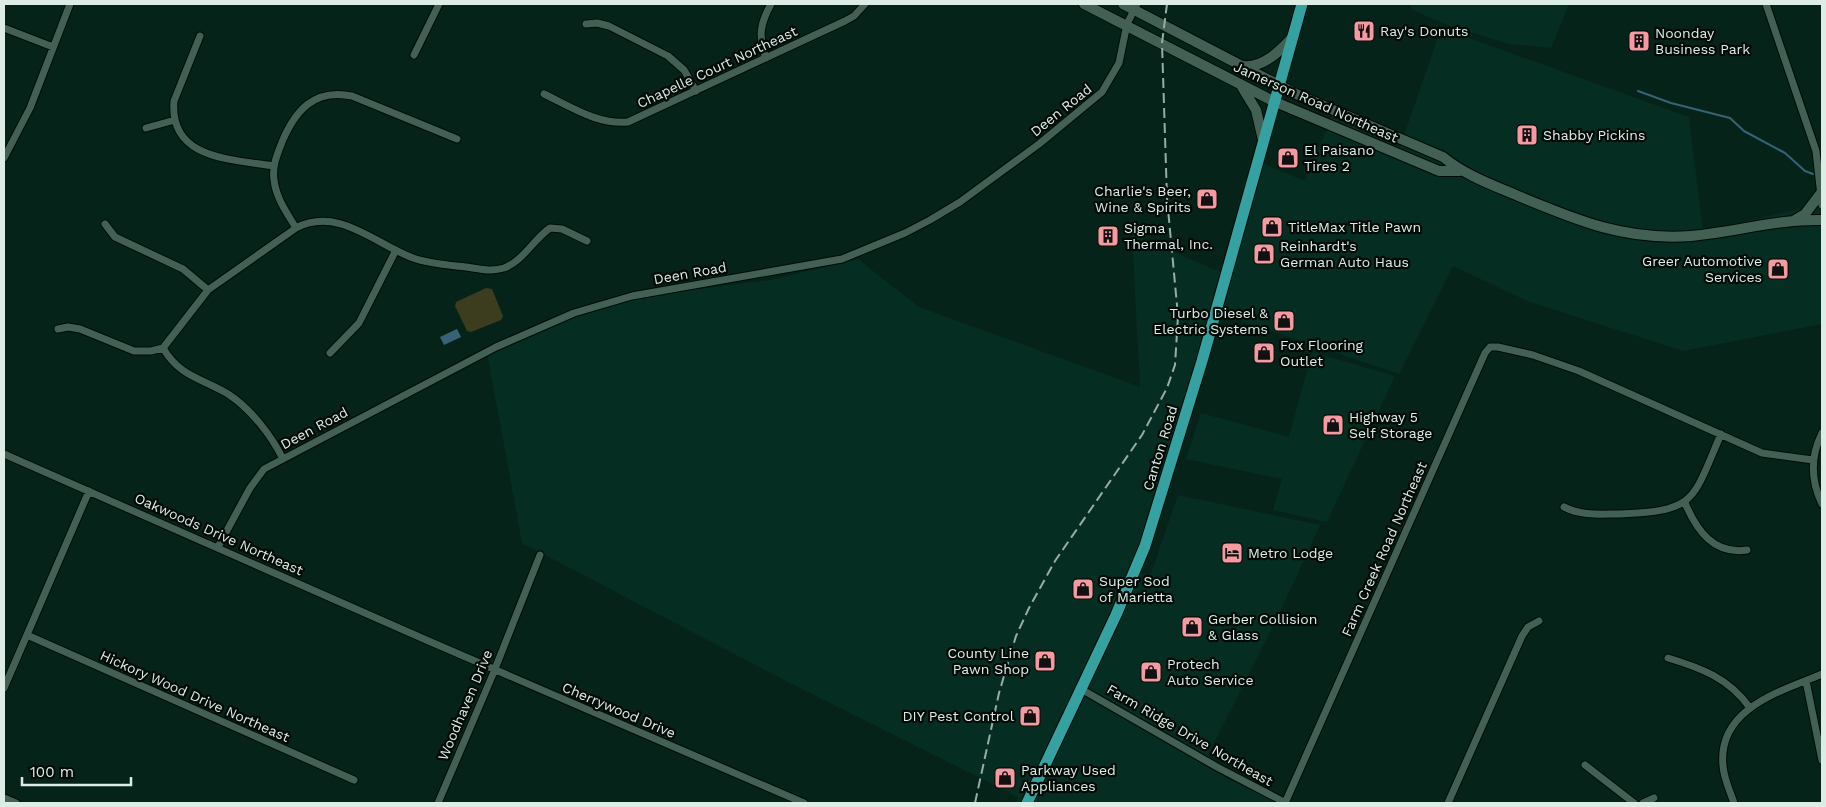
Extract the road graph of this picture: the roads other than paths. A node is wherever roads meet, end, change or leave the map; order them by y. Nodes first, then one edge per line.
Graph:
1 (70, 4) edge
2 (439, 4) edge
3 (771, 4) edge
4 (865, 4) edge
5 (1084, 4) edge
6 (1123, 4) edge
7 (1302, 4) edge
8 (1766, 4) edge
9 (1136, 6) edge
10 (586, 24) dead end
11 (1127, 24) junction
12 (4, 28) edge
13 (200, 36) dead end
14 (1292, 38) junction
15 (53, 47) junction
16 (414, 55) dead end
17 (766, 58) junction
18 (1242, 66) junction
19 (1240, 84) junction
20 (1278, 84) junction
21 (696, 92) junction
22 (544, 94) dead end
23 (1273, 101) junction
24 (175, 120) junction
25 (146, 128) dead end
26 (457, 139) dead end
27 (1263, 140) junction
28 (4, 158) edge
29 (274, 166) junction
30 (1460, 171) junction
31 (1821, 193) edge
32 (1822, 205) edge
33 (1795, 220) junction
34 (1822, 220) edge
35 (105, 224) dead end
36 (296, 228) junction
37 (587, 241) dead end
38 (396, 250) junction
39 (208, 290) junction
40 (58, 329) dead end
41 (163, 348) junction
42 (330, 353) dead end
43 (1822, 433) edge
44 (1721, 434) junction
45 (4, 454) edge
46 (283, 459) junction
47 (1813, 460) junction
48 (89, 491) junction
49 (1684, 503) junction
50 (1822, 504) edge
51 (1564, 507) dead end
52 (218, 547) junction
53 (1747, 550) dead end
54 (540, 555) dead end
55 (1539, 621) dead end
56 (27, 635) junction
57 (424, 639) joint
58 (1668, 658) dead end
59 (494, 669) junction
60 (1822, 674) edge
61 (1806, 681) junction
62 (4, 688) edge
63 (1081, 689) junction
64 (1750, 708) junction
65 (1822, 760) edge
66 (1586, 765) dead end
67 (354, 780) dead end
68 (4, 798) edge
69 (1654, 798) dead end
70 (16, 803) edge
71 (438, 803) edge
72 (804, 803) edge
73 (1027, 803) edge
74 (1285, 803) edge
75 (1448, 803) edge
76 (1634, 803) edge
77 (1643, 803) edge
78 (1734, 803) edge

1 - 15 street
2 - 16 street
3 - 17 street
4 - 17 street, Chapelle Court Northeast
5 - 11 street, Jamerson Road Northeast
6 - 9 street, Jamerson Road Northeast
7 - 14 main road, Canton Road
8 - 31 street
9 - 11 street, Deen Road
9 - 18 street, Jamerson Road Northeast
10 - 21 street
11 - 19 street, Jamerson Road Northeast
11 - 46 street, Deen Road
12 - 15 street
13 - 24 street
14 - 18 street
14 - 20 main road, Canton Road
15 - 28 street
17 - 21 street, Chapelle Court Northeast
18 - 20 street, Jamerson Road Northeast
19 - 23 street, Jamerson Road Northeast
19 - 27 street
20 - 23 main road, Canton Road
20 - 30 street, Jamerson Road Northeast
21 - 22 street, Chapelle Court Northeast
23 - 27 main road, Canton Road
23 - 30 street, Jamerson Road Northeast
24 - 25 street
24 - 29 street
26 - 29 street
27 - 63 main road, Canton Road
29 - 36 street
30 - 33 street, Jamerson Road Northeast
31 - 32 street
31 - 33 street
33 - 34 street, Jamerson Road Northeast
35 - 39 street
36 - 38 street
36 - 39 street
37 - 38 street
38 - 42 street
39 - 41 street
40 - 41 street
41 - 46 street
43 - 47 street
44 - 47 street, Farm Creek Road Northeast
44 - 49 street
44 - 74 street, Farm Creek Road Northeast
45 - 48 street, Oakwoods Drive Northeast
46 - 52 street, Deen Road
47 - 50 street
48 - 52 street, Oakwoods Drive Northeast
48 - 56 street
49 - 51 street
49 - 53 street
52 - 57 street, Oakwoods Drive Northeast
54 - 59 street, Woodhaven Drive
55 - 75 street
56 - 62 street
56 - 67 street, Hickory Wood Drive Northeast
57 - 59 street, Cherrywood Drive
58 - 64 street
59 - 71 street, Woodhaven Drive
59 - 72 street, Cherrywood Drive
60 - 61 street
61 - 64 street
61 - 65 street
63 - 73 main road, Canton Road
63 - 74 street, Farm Ridge Drive Northeast
64 - 78 street
66 - 76 street
68 - 70 street
69 - 77 street

